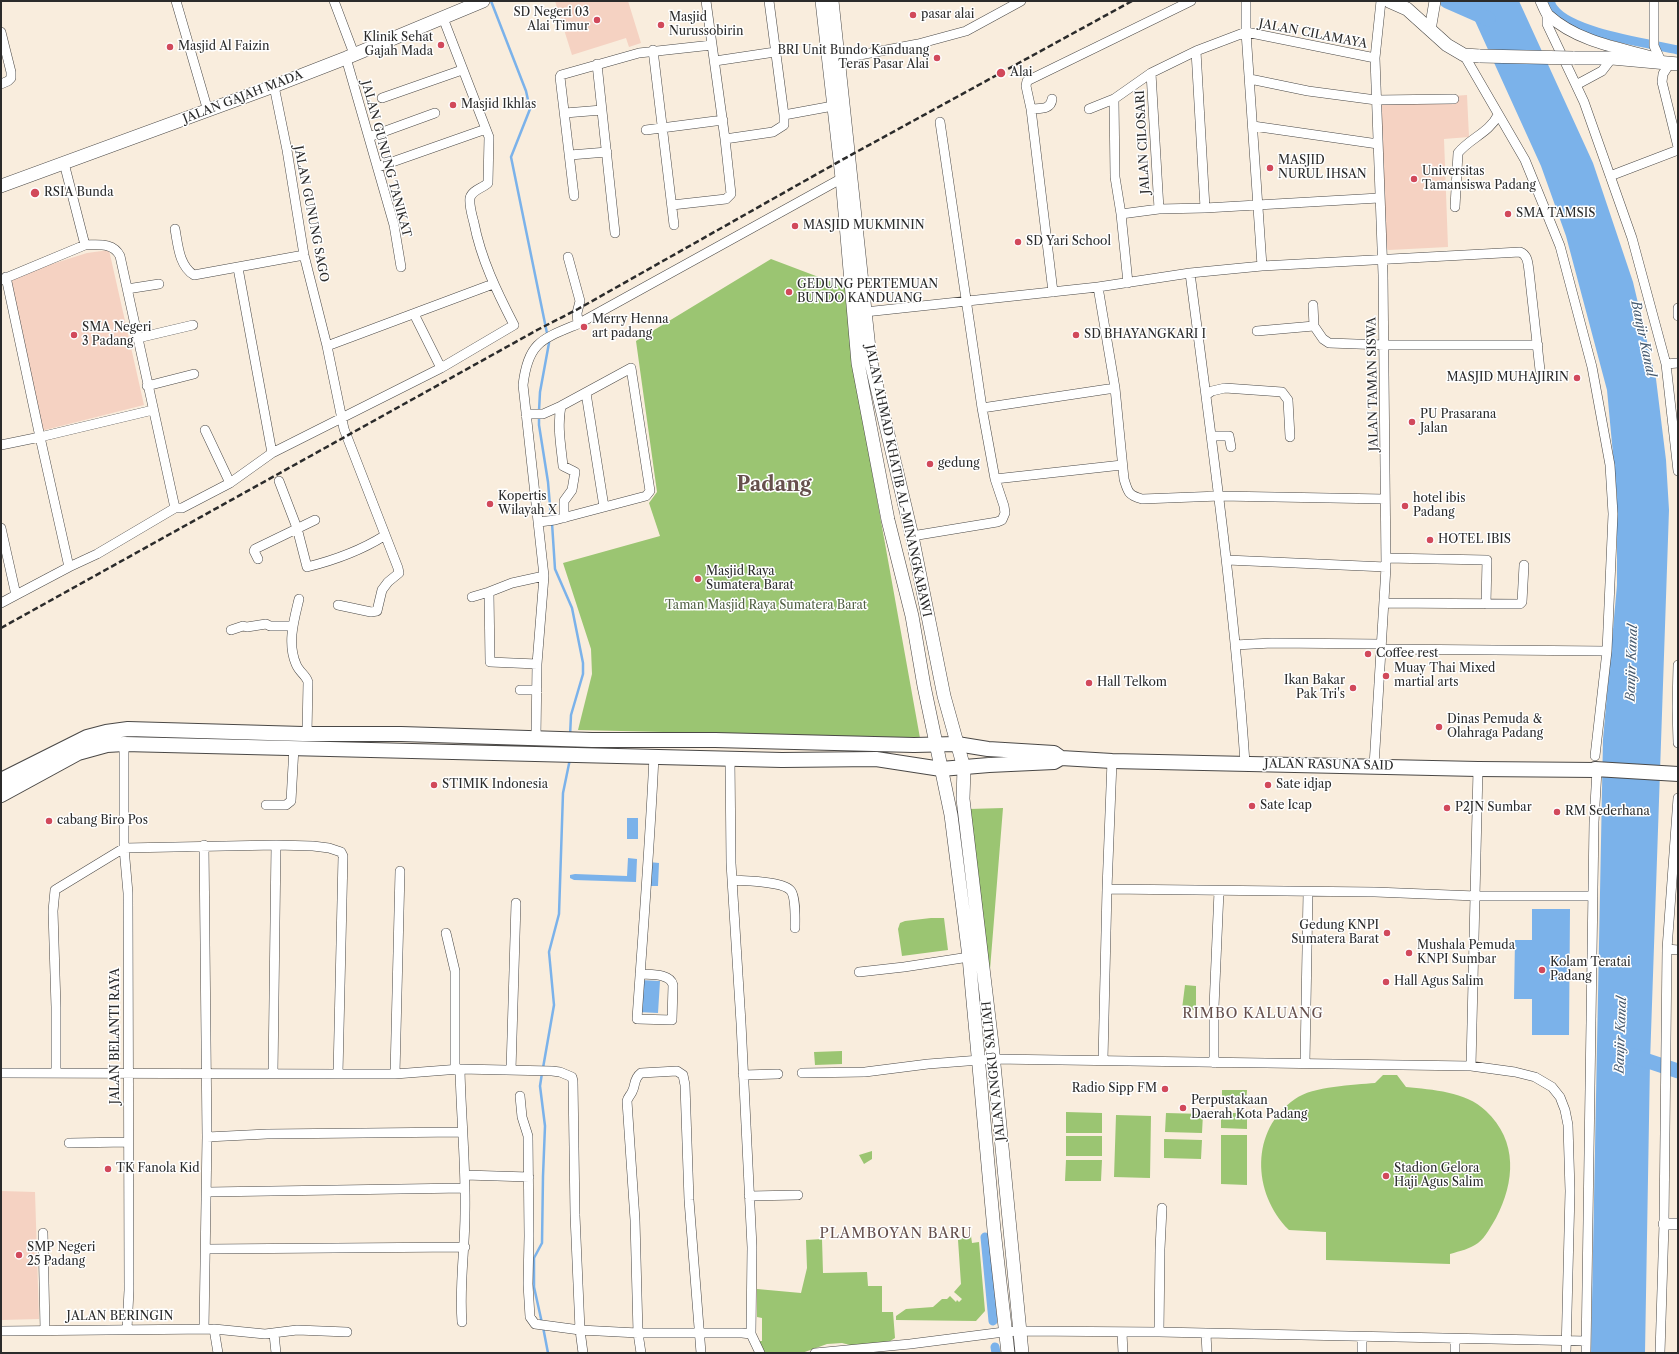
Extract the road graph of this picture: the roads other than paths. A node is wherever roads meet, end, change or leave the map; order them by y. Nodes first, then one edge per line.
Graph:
1 (176, 1) edge
2 (334, 1) edge
3 (483, 1) edge
4 (706, 1) edge
5 (769, 1) edge
6 (822, 1) edge
7 (832, 1) edge
8 (1021, 1) edge
9 (1191, 1) edge
10 (1246, 1) edge
11 (1381, 1) edge
12 (1389, 1) edge
13 (1541, 1) edge
14 (1654, 1) edge
15 (1434, 3) edge
16 (1547, 14) junction
17 (443, 18) junction
18 (1430, 30) junction
19 (1, 32) edge
20 (1246, 32) junction
21 (712, 45) junction
22 (653, 50) junction
23 (775, 52) junction
24 (1196, 52) junction
25 (1464, 54) junction
26 (350, 56) junction
27 (1375, 58) junction
28 (1612, 58) junction
29 (833, 60) junction
30 (715, 62) junction
31 (1670, 62) edge
32 (598, 64) junction
33 (462, 70) junction
34 (1151, 73) junction
35 (1250, 79) junction
36 (1, 84) edge
37 (1576, 85) junction
38 (274, 86) junction
39 (382, 98) dead end
40 (1454, 98) dead end
41 (1052, 99) dead end
42 (1114, 99) junction
43 (1376, 100) junction
44 (1093, 104) dead end
45 (833, 106) junction
46 (602, 110) junction
47 (1031, 110) junction
48 (208, 111) junction
49 (435, 113) dead end
50 (565, 113) junction
51 (784, 115) junction
52 (1498, 115) junction
53 (723, 120) junction
54 (940, 122) dead end
55 (1253, 126) junction
56 (662, 128) junction
57 (486, 129) junction
58 (646, 130) dead end
59 (369, 137) junction
60 (725, 139) junction
61 (1378, 144) junction
62 (1678, 147) edge
63 (1678, 150) edge
64 (607, 152) junction
65 (570, 155) junction
66 (64, 163) junction
67 (378, 167) junction
68 (846, 176) junction
69 (1610, 176) junction
70 (1, 186) edge
71 (574, 196) dead end
72 (1379, 198) junction
73 (1258, 204) junction
74 (672, 205) junction
75 (1455, 207) dead end
76 (1205, 208) junction
77 (1159, 209) junction
78 (1121, 214) junction
79 (674, 225) dead end
80 (175, 229) dead end
81 (614, 233) dead end
82 (85, 245) junction
83 (304, 255) junction
84 (568, 258) dead end
85 (1383, 260) junction
86 (1262, 266) junction
87 (401, 267) dead end
88 (238, 268) junction
89 (1190, 273) junction
90 (4, 278) edge
91 (1128, 283) junction
92 (159, 284) dead end
93 (493, 284) junction
94 (1098, 287) junction
95 (127, 289) junction
96 (1053, 292) junction
97 (966, 301) junction
98 (1313, 305) dead end
99 (1678, 308) edge
100 (865, 312) junction
101 (414, 314) junction
102 (1678, 316) edge
103 (578, 324) junction
104 (193, 325) dead end
105 (1314, 326) junction
106 (1256, 331) dead end
107 (138, 338) junction
108 (1384, 345) junction
109 (1538, 345) junction
110 (327, 346) junction
111 (1678, 363) edge
112 (1666, 364) junction
113 (441, 368) junction
114 (1540, 370) dead end
115 (194, 374) dead end
116 (147, 386) junction
117 (1115, 388) junction
118 (586, 393) junction
119 (1206, 396) junction
120 (561, 406) junction
121 (982, 408) junction
122 (153, 410) junction
123 (530, 414) junction
124 (342, 418) junction
125 (884, 419) junction
126 (869, 422) junction
127 (205, 430) dead end
128 (1211, 436) junction
129 (40, 437) junction
130 (1290, 437) dead end
131 (1, 445) edge
132 (1231, 447) dead end
133 (272, 454) junction
134 (1122, 465) junction
135 (1678, 471) edge
136 (995, 479) junction
137 (279, 481) dead end
138 (230, 482) junction
139 (1220, 496) junction
140 (1385, 499) junction
141 (604, 507) junction
142 (175, 508) junction
143 (315, 520) dead end
144 (552, 520) junction
145 (1, 528) edge
146 (297, 528) junction
147 (384, 536) junction
148 (912, 536) junction
149 (258, 559) dead end
150 (1226, 560) junction
151 (1386, 562) junction
152 (1524, 565) dead end
153 (69, 567) junction
154 (544, 576) junction
155 (489, 592) junction
156 (16, 596) junction
157 (472, 597) dead end
158 (299, 599) dead end
159 (1, 603) edge
160 (1384, 603) junction
161 (1486, 604) junction
162 (338, 605) dead end
163 (292, 626) junction
164 (231, 630) dead end
165 (1235, 645) junction
166 (1381, 646) junction
167 (1607, 651) junction
168 (537, 664) junction
169 (1678, 665) edge
170 (520, 690) dead end
171 (537, 690) junction
172 (307, 734) junction
173 (335, 734) junction
174 (536, 738) junction
175 (1678, 743) edge
176 (124, 744) junction
177 (936, 744) junction
178 (957, 744) junction
179 (294, 748) junction
180 (335, 749) junction
181 (654, 756) junction
182 (730, 758) junction
183 (1060, 758) junction
184 (1112, 761) junction
185 (1245, 763) junction
186 (1596, 765) junction
187 (1374, 766) junction
188 (964, 768) junction
189 (941, 769) junction
190 (1478, 769) junction
191 (1676, 774) edge
192 (1, 780) edge
193 (1, 795) edge
194 (1678, 798) edge
195 (266, 805) dead end
196 (276, 845) junction
197 (204, 846) junction
198 (124, 848) junction
199 (400, 871) dead end
200 (733, 880) junction
201 (1107, 890) junction
202 (1219, 891) junction
203 (1308, 892) junction
204 (1476, 896) junction
205 (1593, 896) junction
206 (516, 903) dead end
207 (795, 928) dead end
208 (446, 933) dead end
209 (1667, 949) junction
210 (1678, 950) edge
211 (969, 957) junction
212 (859, 972) dead end
213 (640, 974) junction
214 (979, 1059) junction
215 (993, 1059) junction
216 (1104, 1060) junction
217 (1306, 1063) junction
218 (1214, 1064) junction
219 (1471, 1066) junction
220 (458, 1070) junction
221 (511, 1070) junction
222 (1, 1073) edge
223 (56, 1073) junction
224 (128, 1073) junction
225 (205, 1073) junction
226 (802, 1073) dead end
227 (273, 1074) junction
228 (338, 1074) junction
229 (395, 1074) junction
230 (778, 1074) dead end
231 (743, 1075) junction
232 (520, 1096) dead end
233 (462, 1132) junction
234 (207, 1137) junction
235 (128, 1142) junction
236 (69, 1143) dead end
237 (465, 1175) junction
238 (529, 1177) junction
239 (465, 1188) junction
240 (207, 1192) junction
241 (798, 1195) dead end
242 (750, 1196) junction
243 (1162, 1208) dead end
244 (1664, 1224) junction
245 (1678, 1224) edge
246 (43, 1233) dead end
247 (465, 1247) junction
248 (206, 1249) junction
249 (462, 1322) dead end
250 (127, 1329) junction
251 (204, 1329) junction
252 (214, 1329) junction
253 (45, 1330) junction
254 (580, 1330) junction
255 (1, 1331) edge
256 (1020, 1331) junction
257 (347, 1332) dead end
258 (1004, 1332) junction
259 (1159, 1332) junction
260 (638, 1333) junction
261 (699, 1333) junction
262 (1122, 1333) junction
263 (274, 1334) junction
264 (751, 1334) junction
265 (1206, 1334) junction
266 (1362, 1337) junction
267 (1455, 1339) junction
268 (1566, 1340) junction
269 (1586, 1342) junction
270 (910, 1349) edge
271 (218, 1353) edge
272 (276, 1353) edge
273 (583, 1353) edge
274 (641, 1353) edge
275 (701, 1353) edge
276 (760, 1353) edge
277 (815, 1353) edge
278 (1008, 1353) edge
279 (1022, 1353) edge
280 (1122, 1353) edge
281 (1208, 1353) edge
282 (1362, 1353) edge
283 (1455, 1353) edge
284 (1566, 1353) edge
285 (1586, 1353) edge
286 (1660, 1353) edge

1 - 48 street
2 - 26 street, JALAN GUNUNG TANIKAT
3 - 17 main road, JALAN GAJAH MADA
4 - 21 street
5 - 23 street
6 - 29 main road, JALAN AHMAD KHATIB AL-MINANGKABAWI
7 - 29 main road, JALAN AHMAD KHATIB AL-MINANGKABAWI
8 - 29 street
9 - 47 street
10 - 20 street
11 - 27 street, JALAN TAMAN SISWA
12 - 18 main road
13 - 16 street
14 - 31 street
15 - 18 street
16 - 31 street
16 - 37 street
17 - 26 main road, JALAN GAJAH MADA
17 - 33 street
18 - 25 main road
19 - 36 street
20 - 24 street
20 - 27 street, JALAN CILAMAYA
20 - 35 street
21 - 22 street
21 - 30 street
22 - 32 street
22 - 56 street
23 - 30 street
23 - 51 street
24 - 34 street
24 - 76 street
25 - 28 main road, bridge
25 - 52 street
26 - 38 main road, JALAN GAJAH MADA
26 - 59 street, JALAN GUNUNG TANIKAT
27 - 43 street, JALAN TAMAN SISWA
28 - 31 main road
28 - 37 street
29 - 45 main road, JALAN AHMAD KHATIB AL-MINANGKABAWI
29 - 68 main road, JALAN AHMAD KHATIB AL-MINANGKABAWI
30 - 53 street
31 - 62 street
32 - 46 street
32 - 50 street
33 - 39 street
33 - 57 street
34 - 42 street
34 - 77 street, JALAN CILOSARI
35 - 43 street
35 - 55 street
37 - 69 street
38 - 48 main road, JALAN GAJAH MADA
38 - 83 street, JALAN GUNUNG SAGO
40 - 43 street
41 - 47 street
42 - 44 street
42 - 78 street
43 - 61 street, JALAN TAMAN SISWA
45 - 51 street
45 - 68 main road, JALAN AHMAD KHATIB AL-MINANGKABAWI
46 - 50 street
46 - 64 street
47 - 96 street
48 - 66 main road, JALAN GAJAH MADA
49 - 59 street
50 - 65 street
51 - 60 street
52 - 75 street
52 - 167 street
53 - 56 street
53 - 60 street
54 - 97 street
55 - 61 street
55 - 73 street
56 - 58 street
56 - 74 street
57 - 67 street
57 - 93 street
59 - 67 street, JALAN GUNUNG TANIKAT
60 - 74 street
61 - 72 street, JALAN TAMAN SISWA
63 - 69 street
64 - 65 street
64 - 81 street
65 - 71 street
66 - 70 main road, JALAN GAJAH MADA
66 - 82 street
67 - 87 street, JALAN GUNUNG TANIKAT
68 - 100 main road, JALAN AHMAD KHATIB AL-MINANGKABAWI
68 - 103 street
68 - 126 main road, JALAN AHMAD KHATIB AL-MINANGKABAWI
69 - 112 street
72 - 73 street
72 - 85 street, JALAN TAMAN SISWA
73 - 76 street
73 - 86 street
74 - 79 street
76 - 77 street
77 - 78 street
78 - 91 street
80 - 88 street
82 - 90 street
82 - 95 street
83 - 88 street
83 - 110 street, JALAN GUNUNG SAGO
84 - 103 street
85 - 86 street
85 - 108 street, JALAN TAMAN SISWA
85 - 109 street
86 - 89 street
88 - 133 street
89 - 91 street
89 - 119 street
90 - 129 street
91 - 94 street
92 - 95 street
93 - 101 street
93 - 113 street
94 - 96 street
94 - 117 street
95 - 107 street
96 - 97 street
97 - 100 street
97 - 121 street
98 - 105 street
99 - 102 street
100 - 125 main road, JALAN AHMAD KHATIB AL-MINANGKABAWI
101 - 110 street
101 - 113 street
103 - 123 street
104 - 107 street
105 - 106 street
105 - 108 street
107 - 116 street
108 - 109 street
108 - 140 street, JALAN TAMAN SISWA
109 - 114 street
110 - 124 street, JALAN GUNUNG SAGO
111 - 112 street
112 - 135 street
113 - 124 street
115 - 116 street
116 - 122 street
117 - 121 street
117 - 134 street
118 - 120 street
118 - 141 street
118 - 141 street
119 - 128 street
119 - 130 street
120 - 123 street
120 - 144 street
121 - 136 street
122 - 129 street
122 - 142 street
123 - 144 street
124 - 133 street
124 - 147 street, JALAN GUNUNG SAGO
125 - 126 main road
125 - 148 main road, JALAN AHMAD KHATIB AL-MINANGKABAWI
126 - 177 main road, JALAN AHMAD KHATIB AL-MINANGKABAWI
127 - 138 street
128 - 132 street
128 - 139 street
129 - 131 street
129 - 153 street
133 - 138 street
134 - 136 street
134 - 139 street
136 - 148 street
137 - 146 street
138 - 142 street
139 - 140 street
139 - 150 street
140 - 151 street, JALAN TAMAN SISWA
141 - 144 street
142 - 153 street
143 - 146 street
144 - 154 street
145 - 156 street
146 - 147 street
146 - 149 street
147 - 162 street, JALAN GUNUNG SAGO
148 - 178 main road, JALAN AHMAD KHATIB AL-MINANGKABAWI
150 - 151 street
150 - 165 street
151 - 160 street, JALAN TAMAN SISWA
151 - 161 street
152 - 161 street
153 - 156 street
154 - 155 street
154 - 168 street
155 - 157 street
155 - 168 street
156 - 159 street
158 - 163 street
160 - 161 street
160 - 166 street, JALAN TAMAN SISWA
163 - 164 street
163 - 172 street
165 - 166 street
165 - 185 street
166 - 167 street
166 - 187 street, JALAN TAMAN SISWA
167 - 186 street
168 - 171 street
169 - 175 street
170 - 171 street
171 - 174 street
172 - 173 main road
172 - 192 main road
173 - 174 main road
173 - 180 main road
174 - 177 main road
176 - 179 main road
176 - 193 main road
176 - 198 street, JALAN BELANTI RAYA
177 - 178 main road
177 - 189 main road, JALAN AHMAD KHATIB AL-MINANGKABAWI
178 - 183 main road
178 - 188 main road, JALAN AHMAD KHATIB AL-MINANGKABAWI
179 - 180 main road
179 - 195 street
180 - 181 main road
181 - 182 main road
181 - 213 street
182 - 189 main road
182 - 200 street
183 - 184 main road, JALAN RASUNA SAID
183 - 188 main road
184 - 185 main road, JALAN RASUNA SAID
184 - 201 street
185 - 187 main road, JALAN RASUNA SAID
186 - 190 main road, JALAN RASUNA SAID
186 - 191 main road, JALAN RASUNA SAID
186 - 205 street
187 - 190 main road, JALAN RASUNA SAID
188 - 189 main road
188 - 215 main road, JALAN ANGKU SALIAH
189 - 211 main road, JALAN ANGKU SALIAH
190 - 204 street
194 - 209 street
196 - 197 street
196 - 227 street
196 - 228 street
197 - 198 street
197 - 225 street
198 - 223 street
198 - 224 street, JALAN BELANTI RAYA
199 - 229 street
200 - 207 street
200 - 231 street
201 - 202 street
201 - 216 street
202 - 203 street
202 - 218 street
203 - 204 street
203 - 217 street
204 - 205 street
204 - 219 street
205 - 269 street
206 - 221 street
208 - 220 street
209 - 210 street
209 - 244 street
211 - 212 street
211 - 214 main road, JALAN ANGKU SALIAH
213 - 213 street
214 - 215 street
214 - 226 street
214 - 258 main road, JALAN ANGKU SALIAH
215 - 216 street
215 - 256 main road, JALAN ANGKU SALIAH
216 - 218 street
217 - 218 street
217 - 219 street
219 - 268 street
220 - 221 street
220 - 229 street
220 - 233 street
221 - 254 street
222 - 223 street
223 - 224 street
224 - 225 street
224 - 235 street, JALAN BELANTI RAYA
225 - 227 street
225 - 234 street
227 - 228 street
228 - 229 street
230 - 231 street
231 - 242 street
232 - 238 street
233 - 234 street
233 - 237 street
234 - 240 street
235 - 236 street
235 - 250 street, JALAN BELANTI RAYA
237 - 238 street
237 - 239 street
238 - 254 street
239 - 240 street
239 - 247 street
240 - 248 street
241 - 242 street
242 - 264 street
243 - 259 street
244 - 245 street
244 - 286 street
246 - 253 street
247 - 248 street
247 - 249 street
248 - 251 street
250 - 251 street, JALAN BERINGIN
250 - 253 street, JALAN BERINGIN
251 - 252 street, JALAN BERINGIN
252 - 263 street, JALAN BERINGIN
252 - 271 street
253 - 255 street, JALAN BERINGIN
254 - 260 street
254 - 273 street
256 - 258 street
256 - 262 street
256 - 279 main road, JALAN ANGKU SALIAH
257 - 263 street, JALAN BERINGIN
258 - 270 street
258 - 278 main road, JALAN ANGKU SALIAH
259 - 262 street
259 - 265 street
260 - 261 street
260 - 261 street
260 - 274 street
261 - 264 street
261 - 275 street
262 - 280 street
263 - 272 street
264 - 276 street
265 - 266 street
265 - 281 street
266 - 267 street
266 - 282 street
267 - 268 street
267 - 283 street
268 - 269 street
268 - 284 street
269 - 285 street
270 - 277 street

